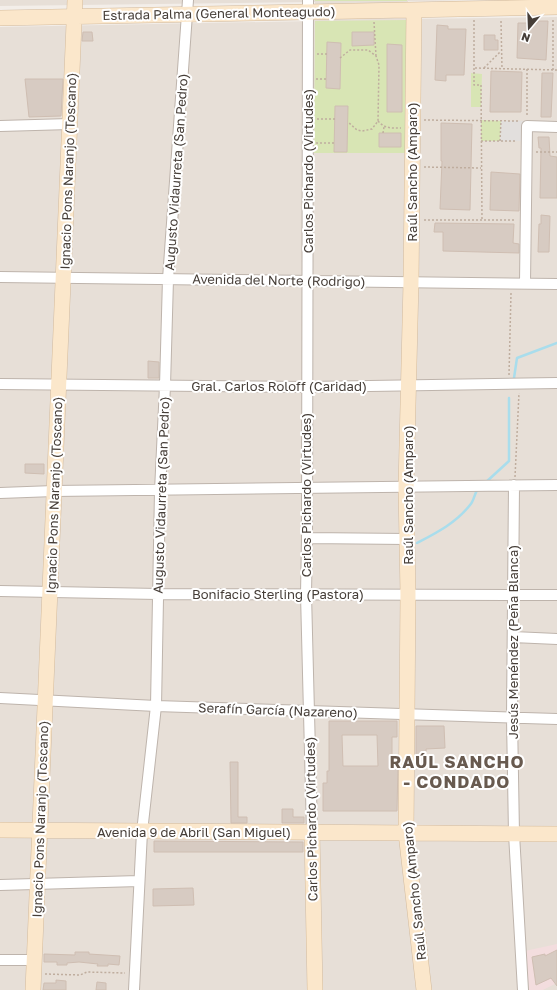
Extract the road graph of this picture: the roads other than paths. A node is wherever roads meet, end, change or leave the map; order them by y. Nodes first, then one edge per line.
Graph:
1 (75, 0) edge
2 (414, 5) edge
3 (308, 6) edge
4 (187, 7) edge
5 (555, 7) edge
6 (74, 16) junction
7 (0, 18) edge
8 (70, 124) junction
9 (0, 126) edge
10 (557, 127) edge
11 (0, 277) edge
12 (63, 278) junction
13 (168, 279) junction
14 (308, 281) junction
15 (411, 282) junction
16 (525, 283) junction
17 (557, 284) edge
18 (557, 383) edge
19 (0, 384) edge
20 (59, 385) junction
21 (408, 385) junction
22 (165, 386) junction
23 (307, 387) junction
24 (514, 485) junction
25 (557, 485) edge
26 (406, 487) junction
27 (307, 488) junction
28 (54, 491) junction
29 (160, 491) junction
30 (0, 493) edge
31 (307, 538) junction
32 (407, 539) junction
33 (0, 591) edge
34 (50, 591) junction
35 (158, 594) junction
36 (306, 594) junction
37 (408, 594) junction
38 (513, 595) junction
39 (557, 595) edge
40 (513, 637) junction
41 (557, 639) edge
42 (0, 698) edge
43 (45, 701) junction
44 (156, 706) junction
45 (308, 711) junction
46 (408, 713) junction
47 (512, 718) junction
48 (557, 719) edge
49 (0, 830) edge
50 (40, 831) junction
51 (142, 832) junction
52 (312, 832) junction
53 (406, 833) junction
54 (514, 834) junction
55 (557, 834) edge
56 (139, 881) junction
57 (38, 884) junction
58 (0, 885) edge
59 (0, 960) edge
60 (34, 967) junction
61 (33, 990) edge
62 (134, 990) edge
63 (315, 990) edge
64 (424, 990) edge
65 (523, 990) edge

1 - 6 street, Ignacio Pons Naranjo (Toscano)
2 - 3 street, Estrada Palma (General Monteagudo)
2 - 5 street, Estrada Palma (General Monteagudo)
2 - 15 street, Raúl Sancho (Amparo)
3 - 4 street, Estrada Palma (General Monteagudo)
3 - 14 street, Carlos Pichardo (Virtudes)
4 - 6 street, Estrada Palma (General Monteagudo)
4 - 13 street, Augusto Vidaurreta (San Pedro)
6 - 7 street, Estrada Palma (General Monteagudo)
6 - 8 street, Ignacio Pons Naranjo (Toscano)
8 - 9 street
8 - 12 street, Ignacio Pons Naranjo (Toscano)
10 - 16 street
11 - 12 street, Avenida del Norte (Rodrigo)
12 - 13 street, Avenida del Norte (Rodrigo)
12 - 20 street, Ignacio Pons Naranjo (Toscano)
13 - 14 street, Avenida del Norte (Rodrigo)
13 - 22 street, Augusto Vidaurreta (San Pedro)
14 - 15 street, Avenida del Norte (Rodrigo)
14 - 23 street, Carlos Pichardo (Virtudes)
15 - 16 street, Avenida del Norte (Rodrigo)
15 - 21 street, Raúl Sancho (Amparo)
16 - 17 street, Avenida del Norte (Rodrigo)
18 - 21 street, Gral. Carlos Roloff (Caridad)
19 - 20 street, Gral. Carlos Roloff (Caridad)
20 - 22 street, Gral. Carlos Roloff (Caridad)
20 - 28 street, Ignacio Pons Naranjo (Toscano)
21 - 23 street, Gral. Carlos Roloff (Caridad)
21 - 26 street, Raúl Sancho (Amparo)
22 - 23 street, Gral. Carlos Roloff (Caridad)
22 - 29 street, Augusto Vidaurreta (San Pedro)
23 - 27 street, Carlos Pichardo (Virtudes)
24 - 25 street
24 - 26 street
24 - 38 street, Jesús Menéndez (Peña Blanca)
26 - 27 street
26 - 32 street, Raúl Sancho (Amparo)
27 - 29 street
27 - 31 street, Carlos Pichardo (Virtudes)
28 - 29 street
28 - 30 street
28 - 34 street, Ignacio Pons Naranjo (Toscano)
29 - 35 street, Augusto Vidaurreta (San Pedro)
31 - 32 street
31 - 36 street, Carlos Pichardo (Virtudes)
32 - 37 street, Raúl Sancho (Amparo)
33 - 34 street, Bonifacio Sterling (Pastora)
34 - 35 street, Bonifacio Sterling (Pastora)
34 - 43 street, Ignacio Pons Naranjo (Toscano)
35 - 36 street, Bonifacio Sterling (Pastora)
35 - 44 street, Augusto Vidaurreta (San Pedro)
36 - 37 street, Bonifacio Sterling (Pastora)
36 - 45 street, Carlos Pichardo (Virtudes)
37 - 38 street, Bonifacio Sterling (Pastora)
37 - 46 street, Raúl Sancho (Amparo)
38 - 39 street, Bonifacio Sterling (Pastora)
38 - 40 street, Jesús Menéndez (Peña Blanca)
40 - 41 street
40 - 47 street, Jesús Menéndez (Peña Blanca)
42 - 43 street, Serafín García (Nazareno)
43 - 44 street, Serafín García (Nazareno)
43 - 50 street, Ignacio Pons Naranjo (Toscano)
44 - 45 street, Serafín García (Nazareno)
44 - 51 street, Augusto Vidaurreta (San Pedro)
45 - 46 street, Serafín García (Nazareno)
45 - 52 street, Carlos Pichardo (Virtudes)
46 - 47 street, Serafín García (Nazareno)
46 - 53 street, Raúl Sancho (Amparo)
47 - 48 street, Serafín García (Nazareno)
47 - 54 street, Jesús Menéndez (Peña Blanca)
49 - 50 street, Avenida 9 de Abril (San Miguel)
50 - 51 street, Avenida 9 de Abril (San Miguel)
50 - 57 street, Ignacio Pons Naranjo (Toscano)
51 - 52 street, Avenida 9 de Abril (San Miguel)
51 - 56 street, Augusto Vidaurreta (San Pedro)
52 - 53 street, Avenida 9 de Abril (San Miguel)
52 - 63 street, Carlos Pichardo (Virtudes)
53 - 54 street, Avenida 9 de Abril (San Miguel)
53 - 64 street, Raúl Sancho (Amparo)
54 - 55 street, Avenida 9 de Abril (San Miguel)
54 - 65 street, Jesús Menéndez (Peña Blanca)
56 - 57 street
56 - 62 street, Augusto Vidaurreta (San Pedro)
57 - 58 street
57 - 60 street, Ignacio Pons Naranjo (Toscano)
59 - 60 street
60 - 61 street, Ignacio Pons Naranjo (Toscano)

